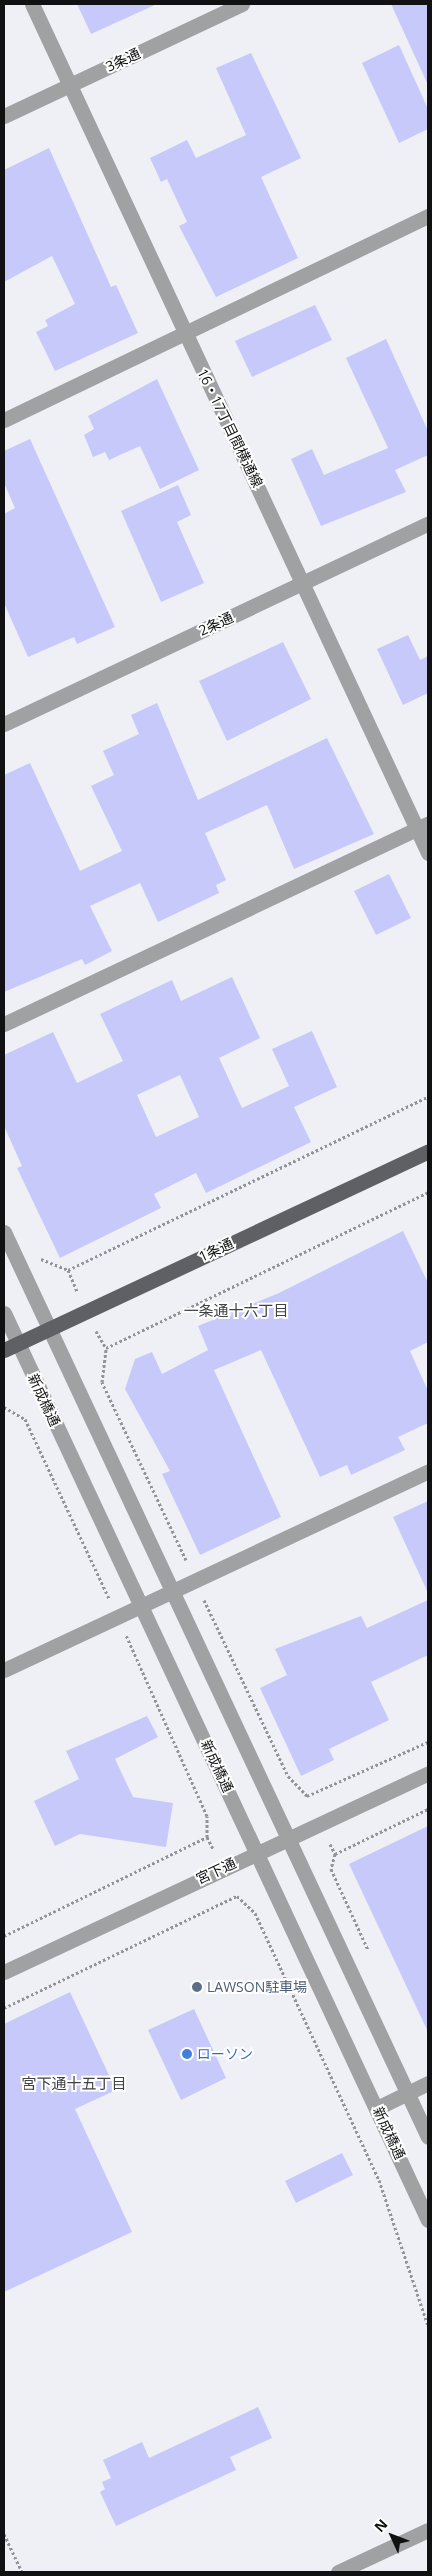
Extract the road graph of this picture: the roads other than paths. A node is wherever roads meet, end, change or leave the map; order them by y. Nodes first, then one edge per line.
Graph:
1 (32, 4) edge
2 (242, 4) edge
3 (71, 85) junction
4 (4, 116) edge
5 (428, 216) edge
6 (185, 334) junction
7 (4, 420) edge
8 (428, 524) edge
9 (304, 583) junction
10 (4, 724) edge
11 (423, 827) edge
12 (428, 853) edge
13 (4, 1024) edge
14 (428, 1151) edge
15 (4, 1232) edge
16 (4, 1313) edge
17 (49, 1328) junction
18 (18, 1343) junction
19 (4, 1350) edge
20 (428, 1470) edge
21 (174, 1590) junction
22 (142, 1605) junction
23 (4, 1670) edge
24 (428, 1773) edge
25 (289, 1836) junction
26 (257, 1852) junction
27 (4, 1972) edge
28 (428, 2083) edge
29 (410, 2092) junction
30 (377, 2108) junction
31 (428, 2137) edge
32 (428, 2220) edge
33 (428, 2530) edge
34 (338, 2572) edge

1 - 3 street, 16・17丁目間横通線
2 - 3 street, 3条通
3 - 4 street, 3条通
3 - 6 street, 16・17丁目間横通線
5 - 6 street
6 - 7 street
6 - 9 street, 16・17丁目間横通線
8 - 9 street, 2条通
9 - 10 street, 2条通
9 - 11 street, 16・17丁目間横通線
11 - 12 street, 16・17丁目間横通線
11 - 13 street
14 - 17 main road, 1条通
15 - 17 street
16 - 18 street, 新成橋通
17 - 18 main road, 1条通
17 - 21 street
18 - 19 main road, 1条通
18 - 22 street, 新成橋通
20 - 21 street
21 - 22 street
21 - 25 street
22 - 23 street
22 - 26 street, 新成橋通
24 - 25 street, 宮下通
25 - 26 street, 宮下通
25 - 29 street
26 - 27 street, 宮下通
26 - 30 street, 新成橋通
28 - 29 street
29 - 30 street
29 - 31 street
30 - 32 street, 新成橋通
33 - 34 street

